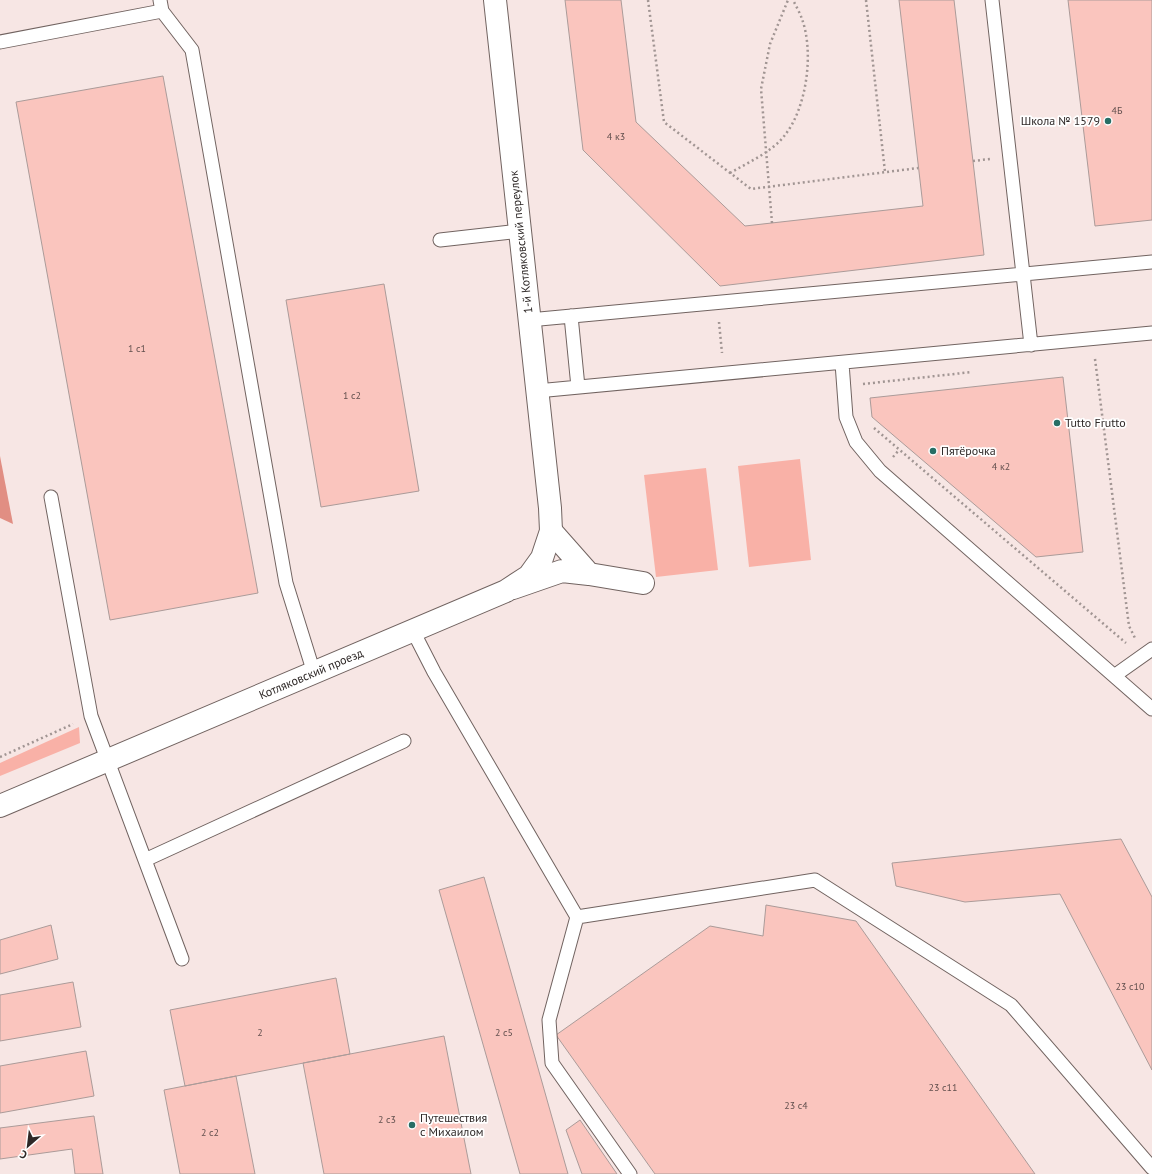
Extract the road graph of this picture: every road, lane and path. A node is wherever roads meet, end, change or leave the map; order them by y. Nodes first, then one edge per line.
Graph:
1 (495, 0) edge
2 (648, 0) edge
3 (788, 0) edge
4 (793, 0) edge
5 (866, 0) edge
6 (992, 0) edge
7 (161, 6) edge
8 (0, 42) edge
9 (765, 152) junction
10 (918, 168) dead end
11 (885, 172) junction
12 (730, 173) junction
13 (768, 188) junction
14 (772, 223) dead end
15 (520, 231) junction
16 (440, 240) dead end
17 (1152, 262) edge
18 (1024, 274) junction
19 (717, 302) junction
20 (571, 316) junction
21 (529, 320) junction
22 (1152, 333) edge
23 (1031, 345) junction
24 (1094, 358) dead end
25 (842, 362) junction
26 (978, 372) dead end
27 (724, 374) junction
28 (862, 385) dead end
29 (578, 387) junction
30 (537, 391) junction
31 (871, 426) dead end
32 (547, 485) joint
33 (52, 497) dead end
34 (551, 531) junction
35 (590, 574) junction
36 (643, 582) dead end
37 (506, 590) junction
38 (413, 631) junction
39 (1147, 653) edge
40 (314, 673) junction
41 (1114, 676) junction
42 (1152, 709) edge
43 (91, 716) junction
44 (404, 741) dead end
45 (0, 757) edge
46 (106, 760) junction
47 (0, 806) edge
48 (145, 860) junction
49 (577, 917) junction
50 (182, 959) dead end
51 (1152, 1168) edge
52 (630, 1174) edge

1 - 15 street, 1-й Котляковский переулок
2 - 12 path
3 - 9 path
4 - 9 path
5 - 11 path
6 - 18 lane
7 - 8 lane
7 - 40 lane
9 - 12 path
9 - 13 path
10 - 11 path
11 - 13 path
12 - 13 path
13 - 14 path
15 - 16 lane
15 - 21 street, 1-й Котляковский переулок
17 - 18 lane
18 - 19 lane
18 - 23 lane
19 - 20 lane
19 - 27 path
20 - 21 lane
20 - 29 lane
21 - 30 street, 1-й Котляковский переулок
22 - 23 lane
23 - 25 lane
24 - 39 path
25 - 27 lane
25 - 41 lane
26 - 28 path
27 - 29 lane
29 - 30 lane
30 - 32 street, 1-й Котляковский переулок
31 - 39 path
32 - 34 street, Котляковский проезд
33 - 43 lane
34 - 35 street
34 - 37 street, Котляковский проезд
35 - 36 street
35 - 37 street
37 - 38 street, Котляковский проезд
38 - 40 street, Котляковский проезд
38 - 49 lane
39 - 41 lane
40 - 46 street, Котляковский проезд
41 - 42 lane
43 - 45 path
43 - 46 lane
44 - 48 lane
46 - 47 street, Котляковский проезд
46 - 48 lane
48 - 50 lane
49 - 51 lane
49 - 52 lane

